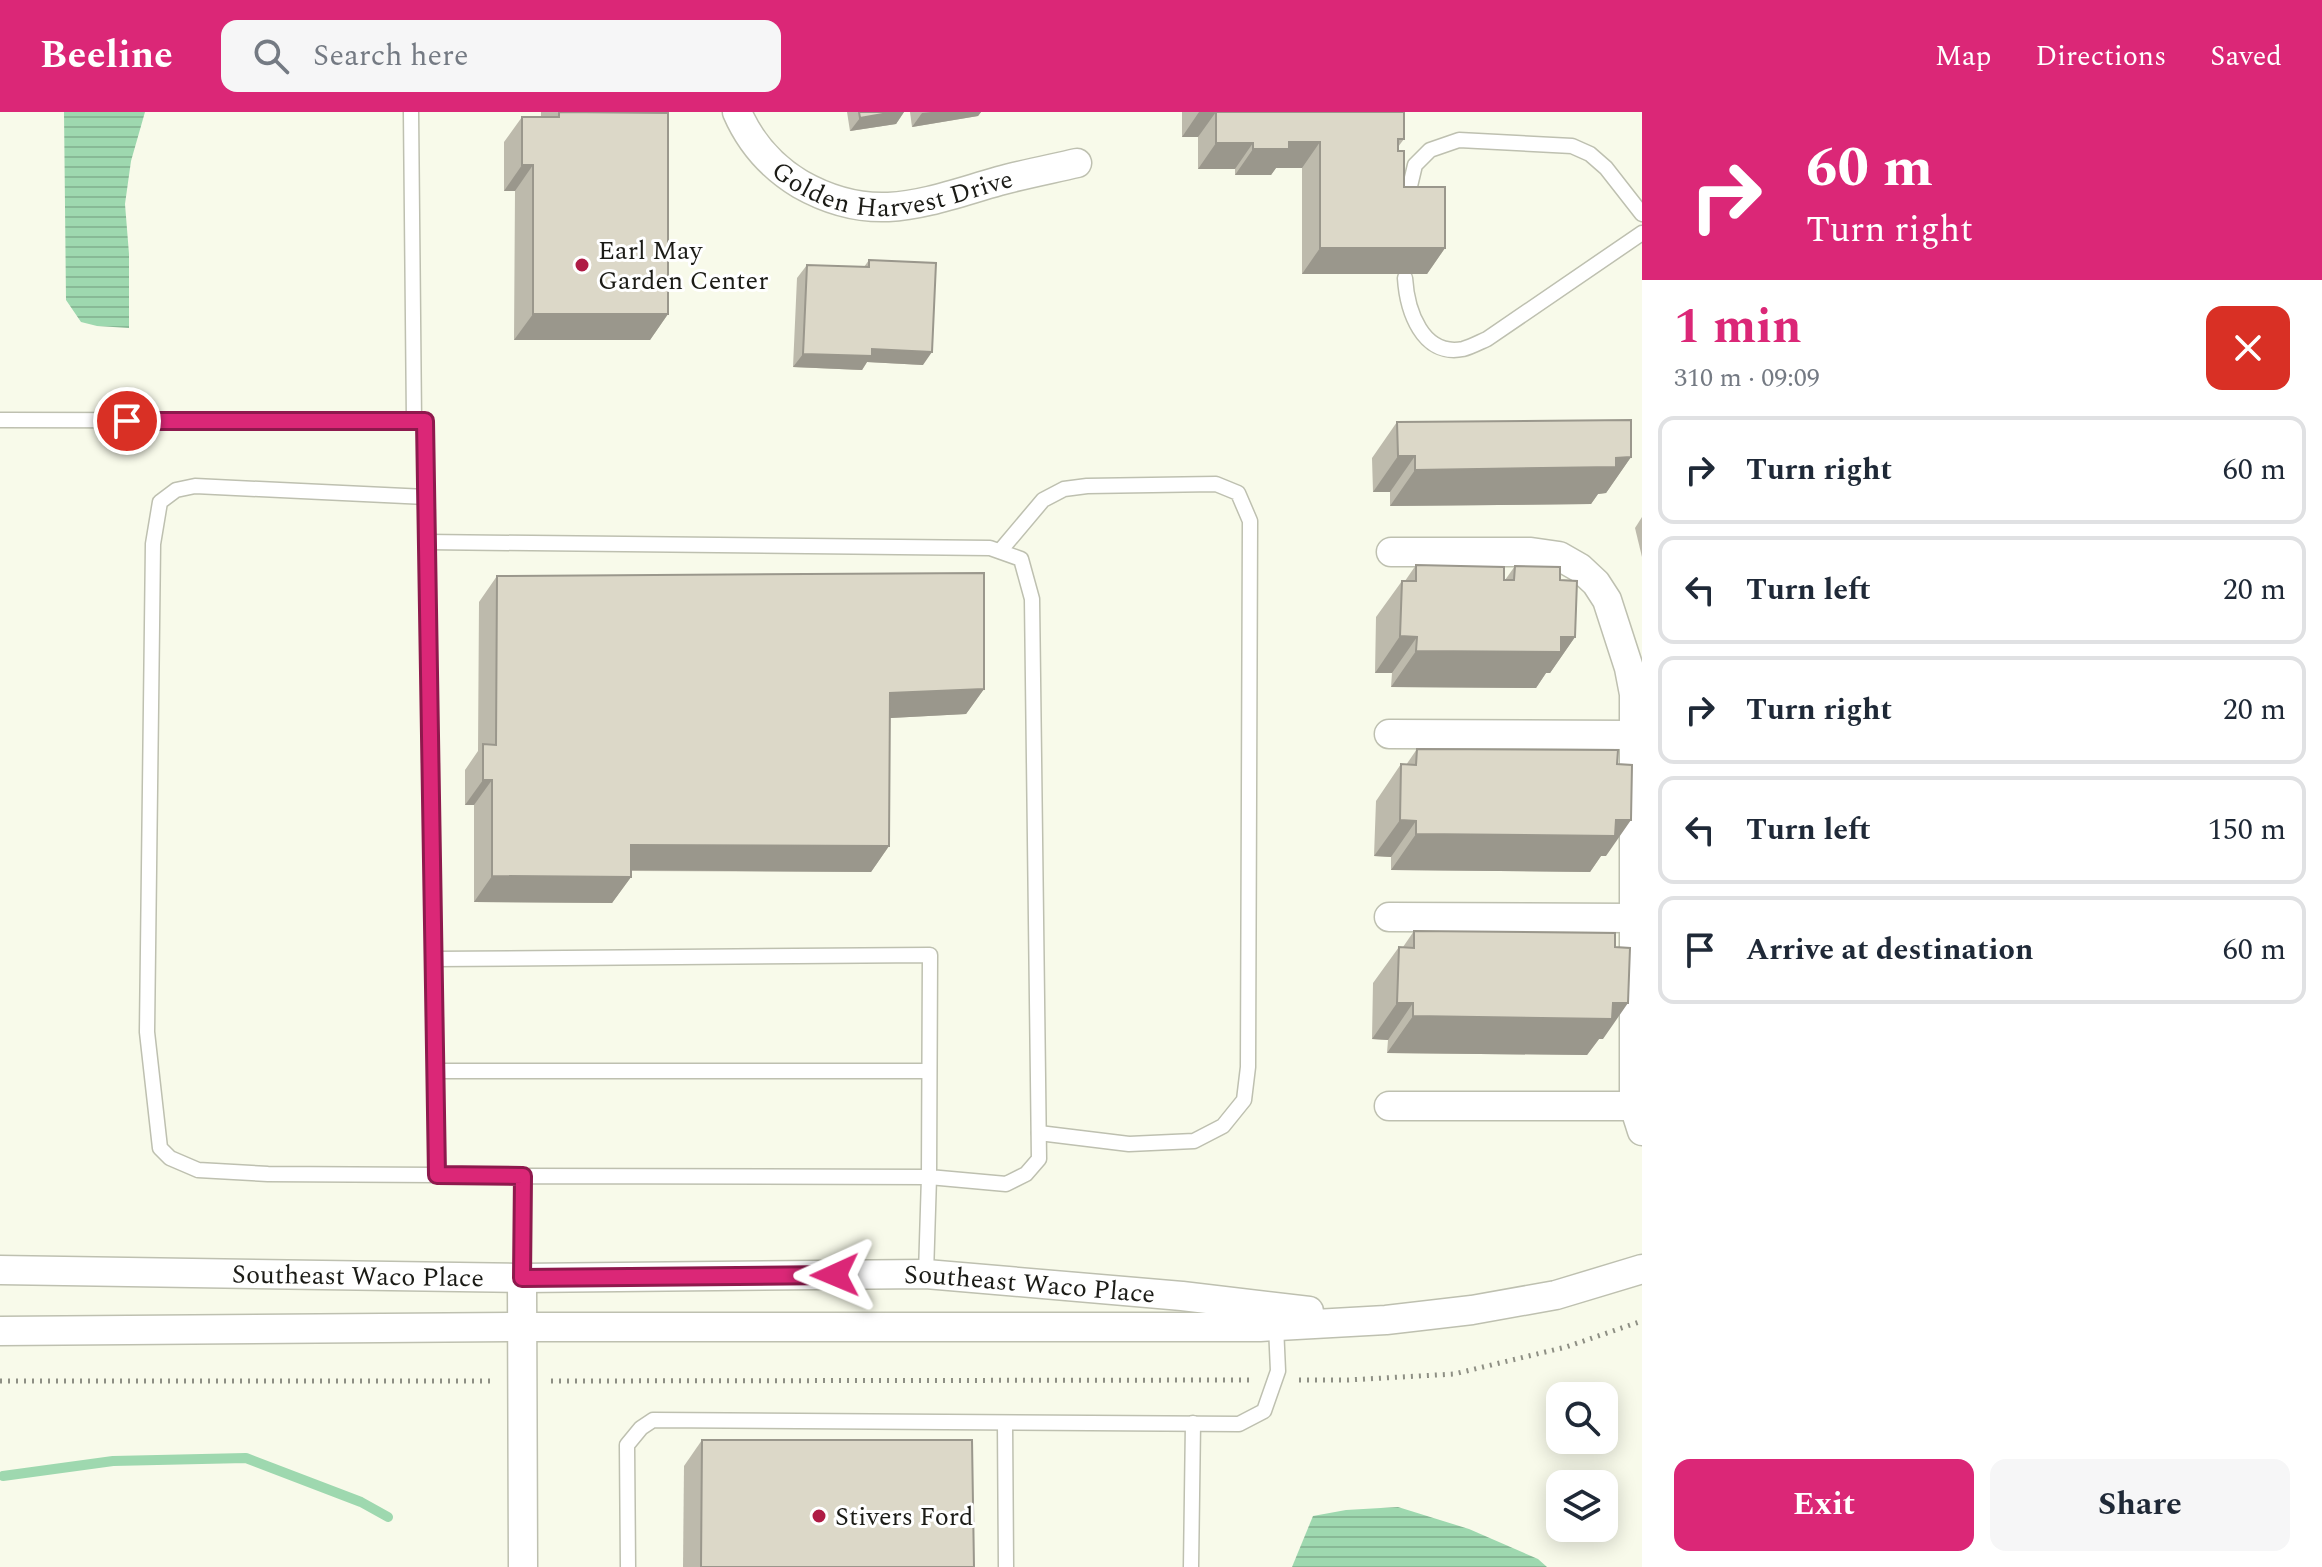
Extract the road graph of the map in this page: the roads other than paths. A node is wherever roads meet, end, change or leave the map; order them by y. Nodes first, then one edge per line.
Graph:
1 (411, 112) edge
2 (737, 112) edge
3 (1077, 163) dead end
4 (1642, 214) edge
5 (1404, 215) edge
6 (1642, 233) edge
7 (1405, 278) edge
8 (0, 420) edge
9 (414, 421) junction
10 (426, 497) junction
11 (426, 542) junction
12 (1000, 551) junction
13 (1391, 552) dead end
14 (1389, 734) dead end
15 (1634, 735) junction
16 (1638, 807) edge
17 (1389, 917) dead end
18 (1634, 918) junction
19 (433, 959) junction
20 (435, 1071) junction
21 (929, 1071) junction
22 (1389, 1106) dead end
23 (1638, 1118) edge
24 (1039, 1133) junction
25 (437, 1175) junction
26 (523, 1176) junction
27 (929, 1177) junction
28 (1642, 1269) edge
29 (0, 1270) edge
30 (926, 1274) junction
31 (522, 1278) junction
32 (1386, 1320) junction
33 (1276, 1326) junction
34 (522, 1327) junction
35 (0, 1331) edge
36 (1005, 1423) junction
37 (1193, 1423) junction
38 (523, 1567) edge
39 (628, 1567) edge
40 (1006, 1567) edge
41 (1191, 1567) edge

1 - 9 lane
2 - 3 street, Golden Harvest Drive
4 - 5 lane
6 - 7 lane
8 - 9 lane
9 - 10 lane
10 - 11 lane
10 - 25 lane
11 - 12 lane
11 - 19 lane
12 - 24 lane
12 - 24 lane
13 - 15 street
14 - 15 street
15 - 16 street
16 - 18 street
17 - 18 street
18 - 23 street
19 - 20 lane
19 - 21 lane
20 - 21 lane
20 - 25 lane
21 - 27 lane
22 - 23 street
24 - 27 lane
25 - 26 lane
26 - 27 lane
26 - 31 lane
27 - 30 lane
28 - 32 street, Southeast Waco Place
29 - 31 street, Southeast Waco Place
30 - 31 street, Southeast Waco Place
30 - 32 street, Southeast Waco Place
31 - 34 street
32 - 33 street, Southeast Waco Place
33 - 34 street, Southeast Waco Place
33 - 37 lane
34 - 35 street, Southeast Waco Place
34 - 38 street
36 - 37 lane
36 - 39 lane
36 - 40 lane
37 - 41 lane

